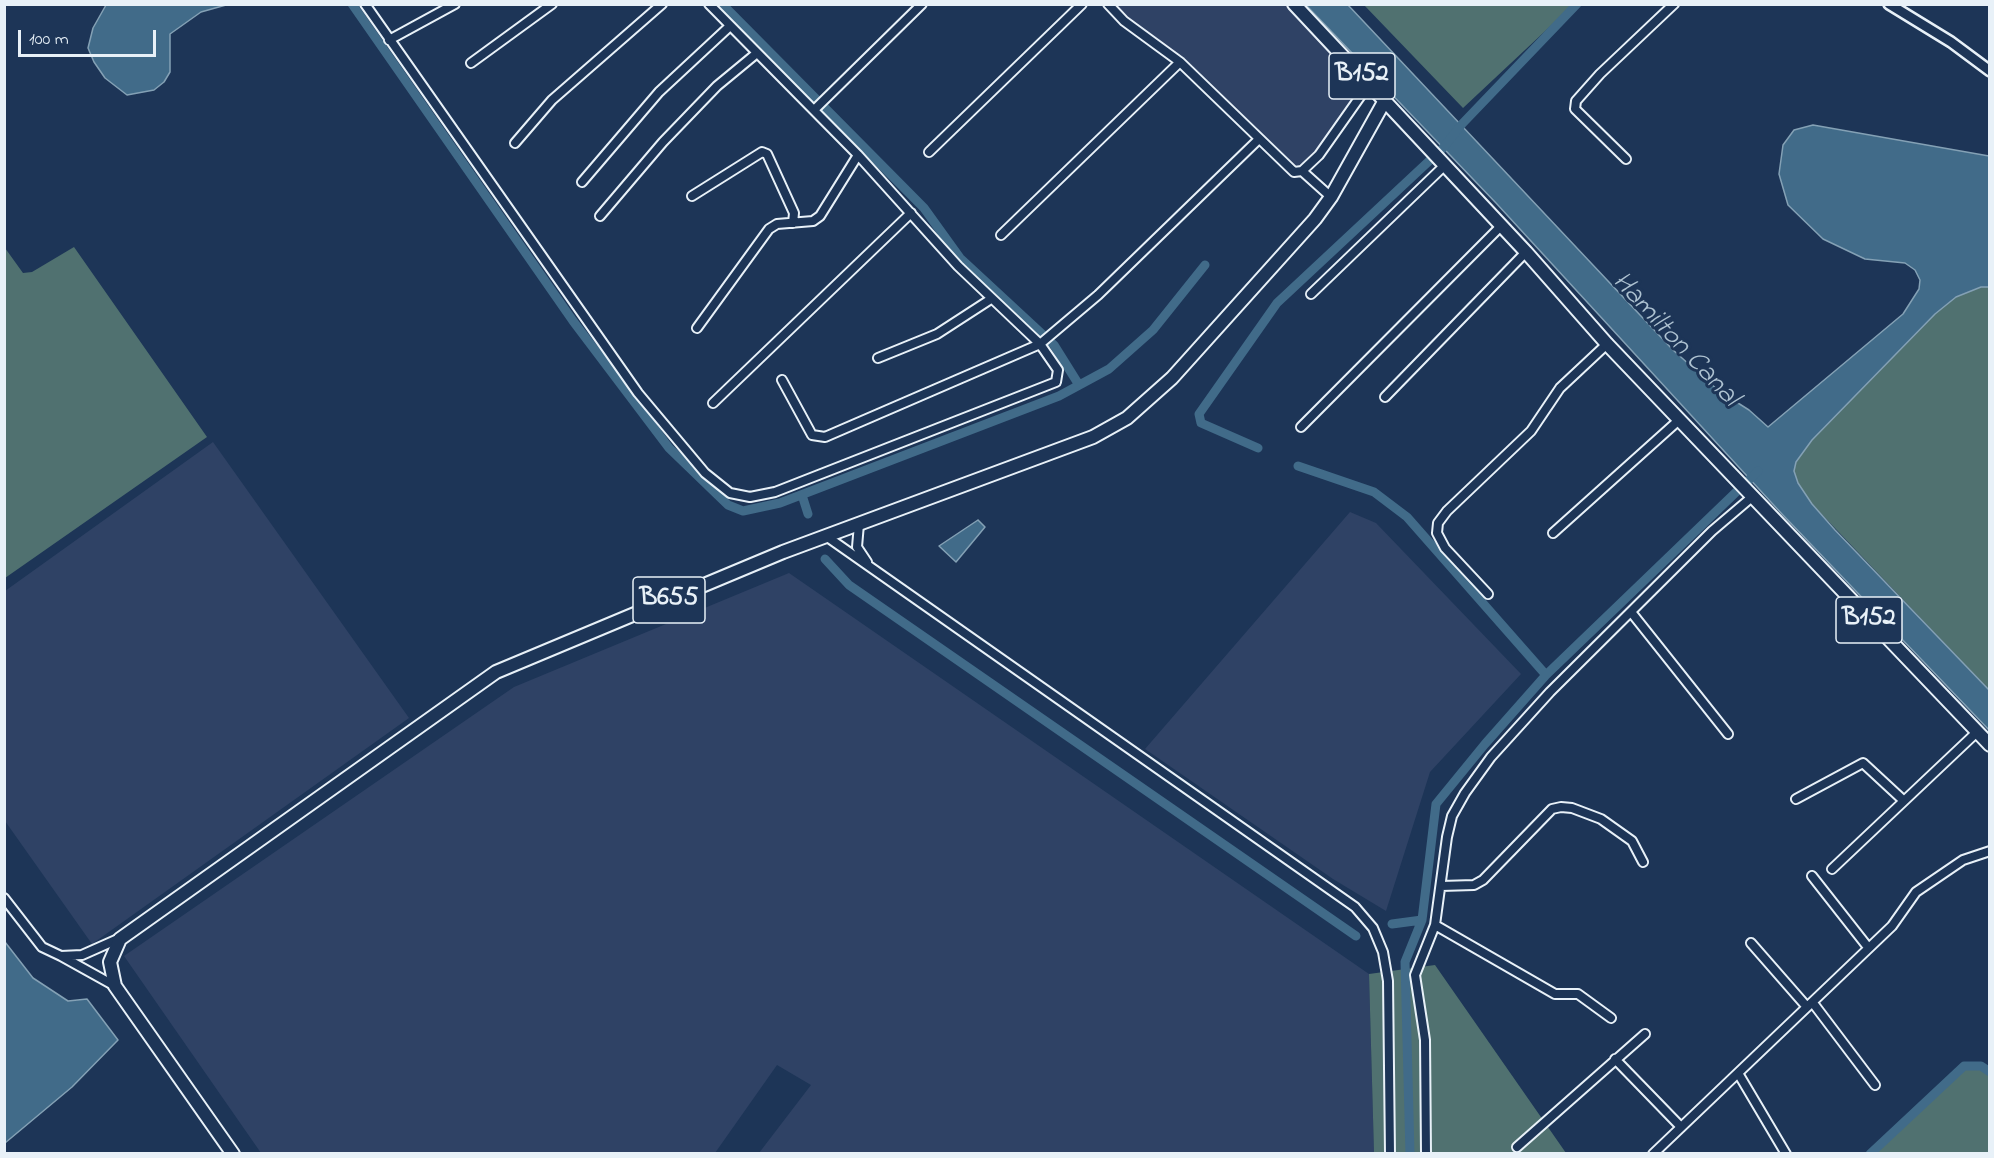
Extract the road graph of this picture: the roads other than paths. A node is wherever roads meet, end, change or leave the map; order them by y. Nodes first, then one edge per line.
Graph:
1 (364, 4) edge
2 (455, 4) edge
3 (552, 4) edge
4 (662, 4) edge
5 (709, 4) edge
6 (922, 4) edge
7 (1082, 4) edge
8 (1108, 4) edge
9 (1294, 4) edge
10 (1674, 4) edge
11 (1889, 4) edge
12 (730, 26) junction
13 (389, 40) junction
14 (757, 53) junction
15 (1180, 62) junction
16 (471, 63) dead end
17 (1989, 71) edge
18 (1369, 84) junction
19 (1384, 102) junction
20 (815, 108) junction
21 (1259, 139) junction
22 (515, 143) dead end
23 (929, 152) dead end
24 (858, 155) junction
25 (1626, 159) dead end
26 (1443, 165) junction
27 (1302, 171) junction
28 (582, 182) dead end
29 (693, 196) dead end
30 (1331, 197) junction
31 (910, 213) junction
32 (600, 216) dead end
33 (793, 223) junction
34 (1501, 226) junction
35 (1002, 235) dead end
36 (1526, 252) junction
37 (1311, 294) dead end
38 (991, 299) junction
39 (698, 328) dead end
40 (1042, 343) junction
41 (1607, 344) junction
42 (878, 358) dead end
43 (782, 380) dead end
44 (1385, 397) dead end
45 (713, 403) dead end
46 (1679, 420) junction
47 (1301, 427) dead end
48 (1751, 496) junction
49 (859, 524) junction
50 (1552, 533) dead end
51 (826, 536) junction
52 (869, 566) junction
53 (1488, 594) dead end
54 (1631, 612) junction
55 (1977, 732) junction
56 (1728, 734) dead end
57 (1989, 745) edge
58 (1796, 799) dead end
59 (1903, 800) junction
60 (1989, 851) edge
61 (1643, 862) dead end
62 (1832, 869) dead end
63 (1812, 876) dead end
64 (1441, 886) junction
65 (4, 898) edge
66 (1435, 925) junction
67 (120, 939) junction
68 (1751, 943) dead end
69 (1868, 946) junction
70 (62, 956) junction
71 (116, 986) junction
72 (1810, 1005) junction
73 (1611, 1018) dead end
74 (1645, 1034) dead end
75 (1615, 1059) junction
76 (1738, 1073) junction
77 (1875, 1085) dead end
78 (1681, 1127) junction
79 (1517, 1147) dead end
80 (233, 1154) edge
81 (1390, 1154) edge
82 (1426, 1154) edge
83 (1653, 1154) edge
84 (1786, 1154) edge

1 - 13 street
2 - 13 street
3 - 16 street
4 - 22 street
5 - 12 street
6 - 20 street
7 - 23 street
8 - 15 street
9 - 18 main road, B152
10 - 25 street
11 - 17 street
12 - 14 street
12 - 28 street
13 - 40 street
14 - 20 street
14 - 32 street
15 - 21 street
15 - 35 street
18 - 19 main road, B152
18 - 27 street
19 - 26 main road, B152
19 - 30 main road, B655
20 - 24 street
21 - 27 street
21 - 40 street
24 - 31 street
24 - 33 street
26 - 34 main road, B152
26 - 37 street
27 - 30 street
29 - 33 street
30 - 49 main road, B655
31 - 38 street
31 - 45 street
33 - 39 street
34 - 36 main road, B152
34 - 47 street
36 - 41 main road, B152
36 - 44 street
38 - 40 street
38 - 42 street
40 - 43 street
41 - 46 main road, B152
41 - 53 street
46 - 48 main road, B152
46 - 50 street
48 - 54 street
48 - 55 main road, B152
49 - 51 main road, B655
49 - 52 street
51 - 52 street
51 - 67 main road, B655
52 - 81 street
54 - 56 street
54 - 64 street
55 - 57 main road, B152
55 - 59 street
58 - 59 street
59 - 62 street
60 - 69 street
61 - 64 street
63 - 69 street
64 - 66 street
65 - 70 street
66 - 73 street
66 - 82 street
67 - 70 street
67 - 71 main road
68 - 72 street
69 - 72 street
70 - 71 street
71 - 80 main road
72 - 76 street
72 - 77 street
74 - 75 street
75 - 78 street
75 - 79 street
76 - 78 street
76 - 84 street
78 - 83 street

